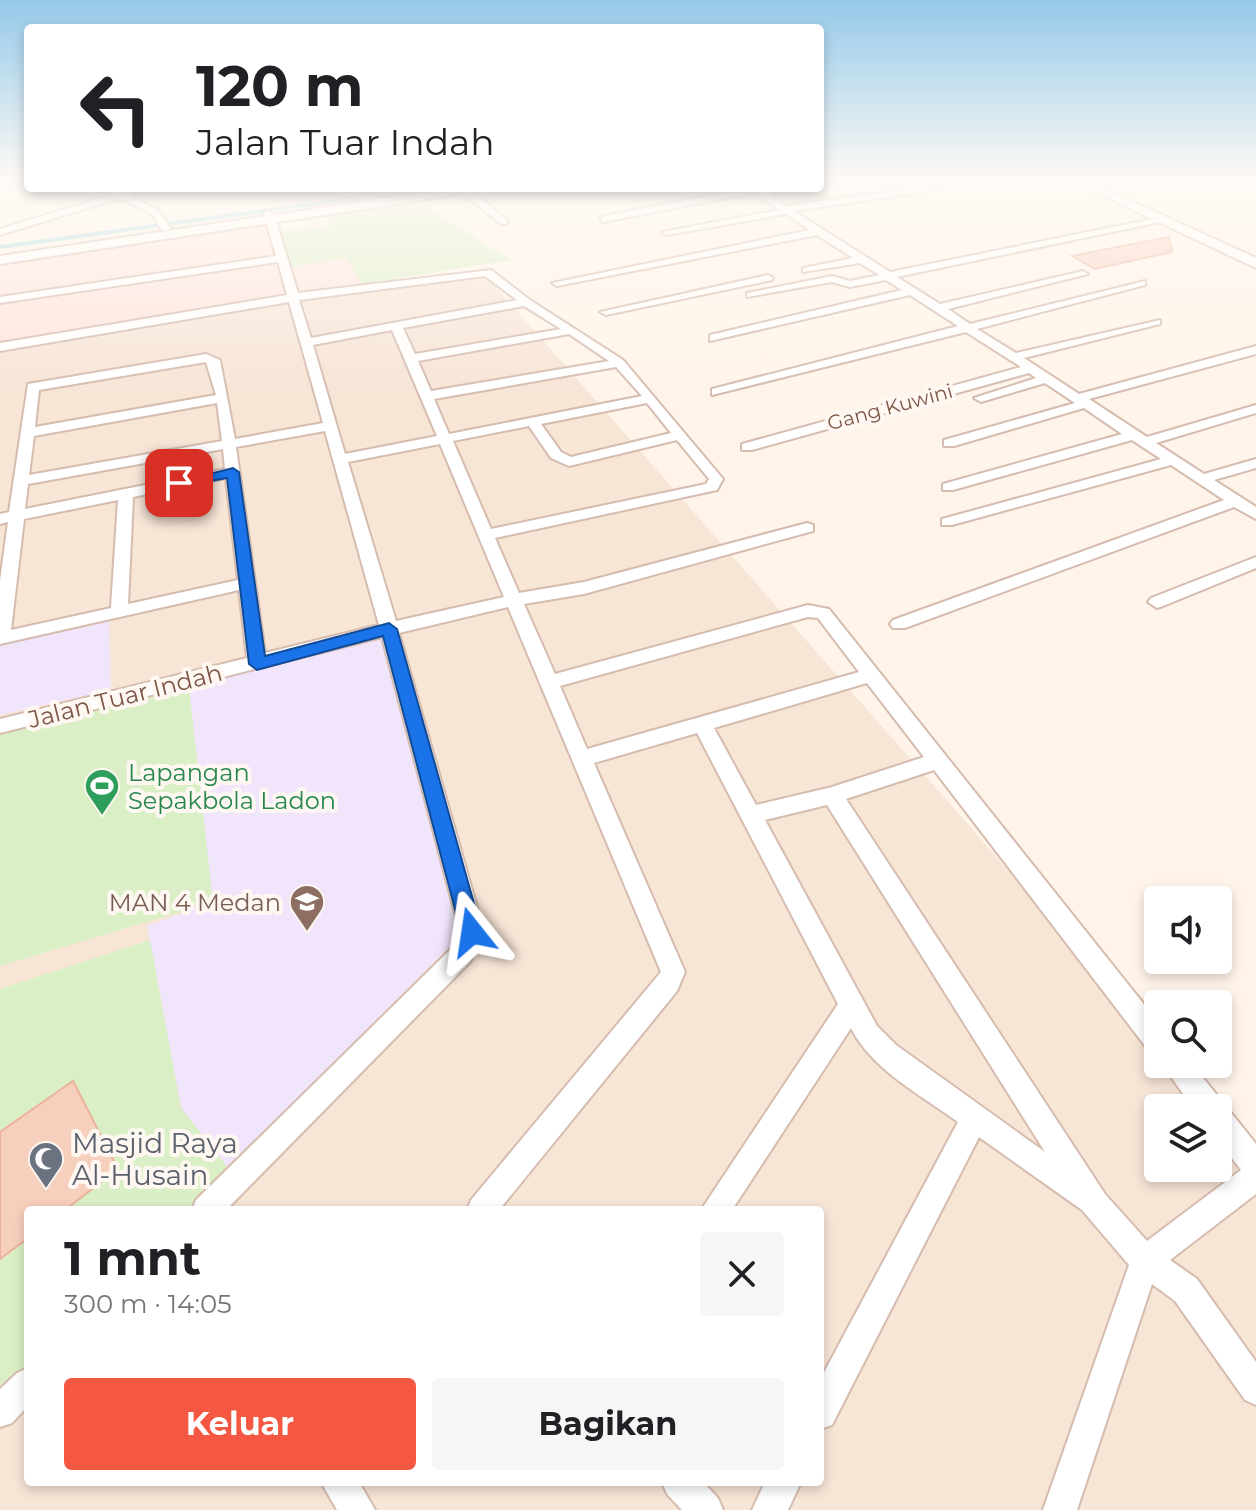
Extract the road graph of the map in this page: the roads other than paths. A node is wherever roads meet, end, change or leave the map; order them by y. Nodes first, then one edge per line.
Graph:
1 (40, 253) edge
2 (280, 253) edge
3 (706, 253) edge
4 (854, 253) edge
5 (996, 253) edge
6 (1234, 253) edge
7 (281, 258) junction
8 (862, 259) junction
9 (0, 260) edge
10 (1256, 264) edge
11 (1083, 274) dead end
12 (888, 276) junction
13 (557, 283) dead end
14 (1141, 283) dead end
15 (913, 291) junction
16 (751, 295) dead end
17 (295, 297) junction
18 (0, 300) edge
19 (526, 302) junction
20 (939, 308) junction
21 (606, 312) dead end
22 (1156, 322) dead end
23 (396, 325) junction
24 (969, 328) junction
25 (573, 330) junction
26 (714, 338) dead end
27 (307, 342) junction
28 (0, 347) edge
29 (1256, 350) edge
30 (1015, 357) junction
31 (412, 358) junction
32 (619, 363) junction
33 (1033, 368) junction
34 (1049, 378) junction
35 (717, 392) dead end
36 (427, 396) junction
37 (223, 398) junction
38 (981, 398) dead end
39 (648, 399) junction
40 (1083, 400) junction
41 (1256, 409) edge
42 (533, 422) junction
43 (330, 426) junction
44 (27, 433) junction
45 (678, 436) junction
46 (1139, 438) junction
47 (442, 439) junction
48 (229, 442) junction
49 (949, 443) dead end
50 (747, 447) dead end
51 (340, 459) junction
52 (1173, 460) junction
53 (1256, 463) edge
54 (233, 472) junction
55 (1202, 479) junction
56 (22, 481) junction
57 (948, 487) dead end
58 (126, 494) junction
59 (1236, 501) junction
60 (1256, 514) edge
61 (9, 517) edge
62 (947, 522) dead end
63 (807, 528) dead end
64 (485, 535) junction
65 (1256, 562) edge
66 (247, 583) junction
67 (514, 600) junction
68 (1157, 602) dead end
69 (119, 611) junction
70 (899, 624) dead end
71 (389, 629) junction
72 (257, 664) junction
73 (870, 675) junction
74 (549, 682) junction
75 (703, 725) junction
76 (0, 726) edge
77 (580, 759) junction
78 (935, 761) junction
79 (832, 795) junction
80 (754, 814) junction
81 (851, 1006) junction
82 (1144, 1024) edge
83 (1186, 1078) edge
84 (1199, 1094) edge
85 (975, 1117) junction
86 (1232, 1136) edge
87 (1256, 1166) edge
88 (1256, 1176) edge
89 (1095, 1204) junction
90 (210, 1206) edge
91 (484, 1206) edge
92 (718, 1206) edge
93 (1145, 1261) junction
94 (24, 1388) edge
95 (1256, 1389) edge
96 (824, 1405) edge
97 (0, 1411) edge
98 (341, 1486) edge
99 (683, 1486) edge
100 (782, 1486) edge
101 (358, 1510) edge
102 (706, 1510) edge
103 (769, 1510) edge
104 (1060, 1510) edge

1 - 9 street
2 - 7 street
3 - 13 street
4 - 8 street
5 - 12 street
6 - 10 main road
7 - 17 street
7 - 18 street
8 - 12 street
8 - 21 street
11 - 20 street
12 - 15 street
12 - 16 street
14 - 24 street
15 - 20 street
15 - 26 street
17 - 19 street
17 - 27 street
17 - 28 street
19 - 23 street
19 - 25 street
20 - 24 street
22 - 30 street
23 - 27 street
23 - 31 street
24 - 30 street
24 - 35 street
25 - 31 street
25 - 32 street
27 - 43 street
29 - 40 street
30 - 33 street
31 - 36 street
32 - 36 street
32 - 39 street
33 - 34 street
33 - 50 street, Gang Kuwini
34 - 38 street
34 - 40 street
36 - 47 street
37 - 44 street
37 - 44 street
37 - 48 street
39 - 42 street
39 - 45 street
40 - 46 street
40 - 49 street
41 - 46 street
42 - 45 street
42 - 47 street
43 - 48 street
43 - 51 street
44 - 56 street
45 - 64 street
46 - 52 street
46 - 57 street
47 - 51 street
47 - 64 street
48 - 54 street
48 - 56 street
51 - 71 street
52 - 55 street
52 - 62 street
53 - 55 street
54 - 58 street
54 - 66 street
55 - 59 street
56 - 61 street
58 - 61 street
58 - 69 street
59 - 60 street
59 - 70 street
61 - 69 street
63 - 67 street, Jalan Tuar Indah
64 - 67 street
65 - 68 street
66 - 69 street
66 - 72 street
67 - 71 street, Jalan Tuar Indah
67 - 74 street
71 - 72 street, Jalan Tuar Indah
71 - 90 street
72 - 76 street, Jalan Tuar Indah
73 - 74 street
73 - 75 street
73 - 78 street
74 - 77 street
75 - 77 street
75 - 80 street
77 - 91 street
78 - 79 street
78 - 82 street
79 - 80 street
79 - 89 street
80 - 81 street
81 - 85 street
81 - 92 street
83 - 84 street
85 - 89 street
85 - 96 street
86 - 87 street
88 - 93 street
89 - 93 street
93 - 95 street
93 - 104 street
94 - 97 street
98 - 101 street
99 - 102 street
100 - 103 street

